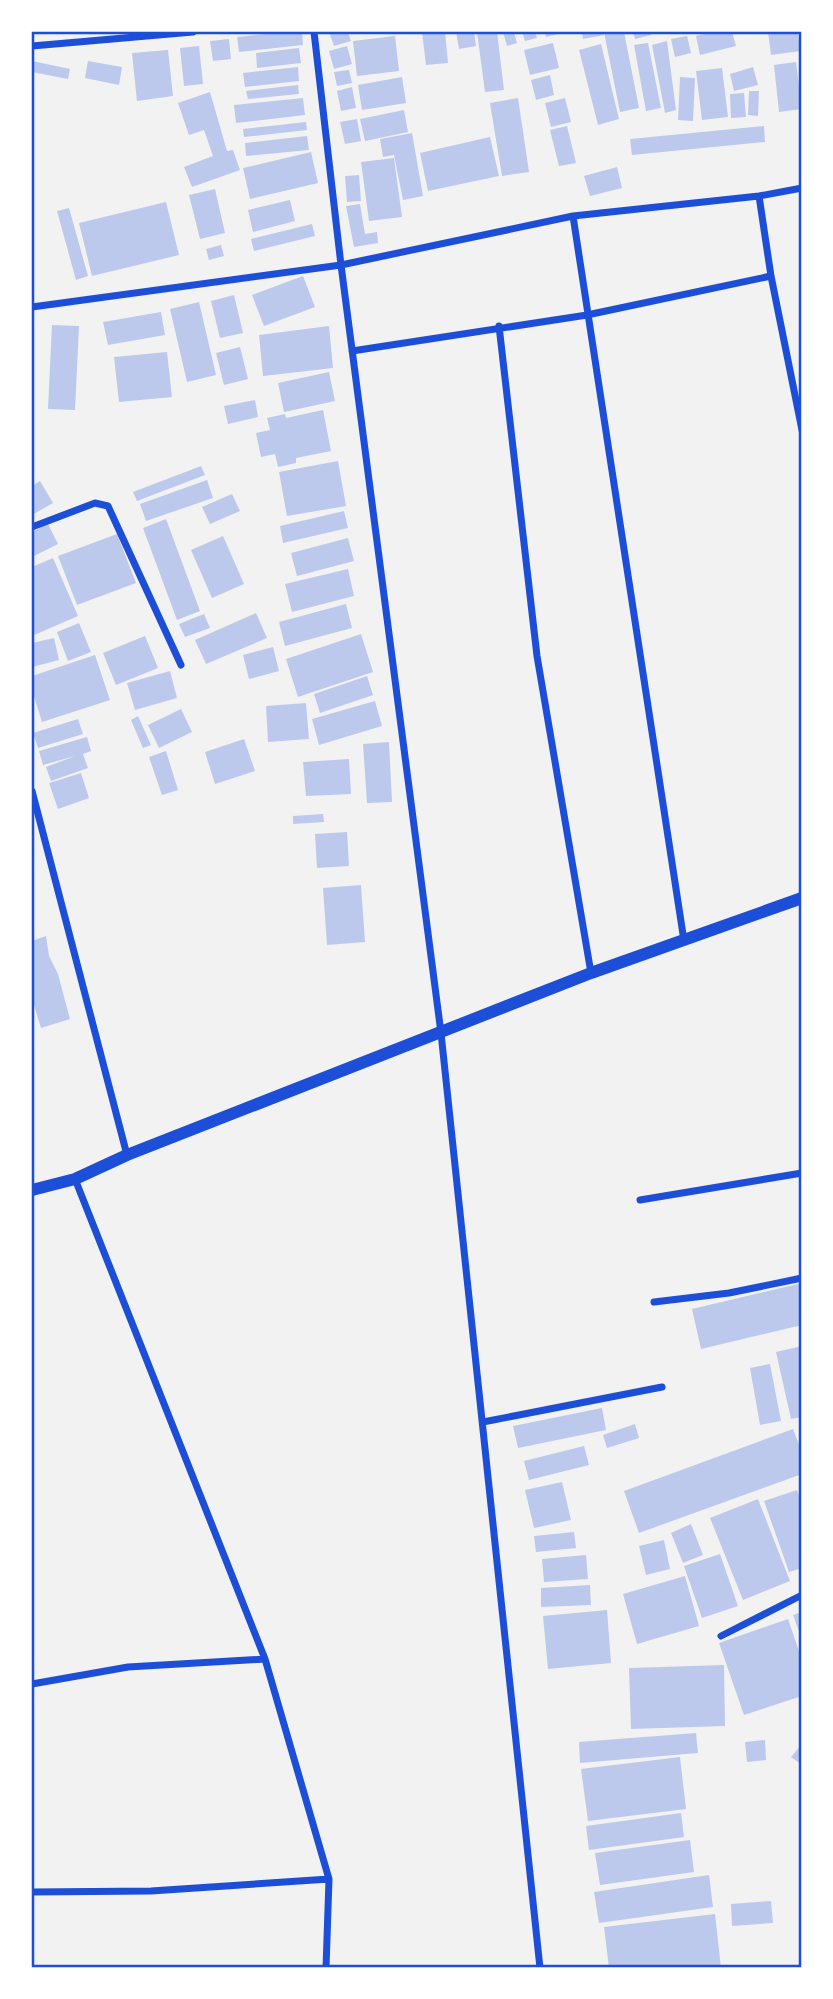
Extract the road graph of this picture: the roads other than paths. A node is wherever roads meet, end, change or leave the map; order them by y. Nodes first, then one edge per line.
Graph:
1 (192, 32) edge
2 (314, 32) edge
3 (32, 46) edge
4 (802, 188) edge
5 (759, 196) junction
6 (573, 216) junction
7 (341, 265) junction
8 (771, 276) junction
9 (32, 307) edge
10 (587, 315) junction
11 (499, 326) junction
12 (352, 351) junction
13 (802, 430) edge
14 (32, 527) edge
15 (181, 665) dead end
16 (32, 791) edge
17 (802, 898) edge
18 (684, 942) junction
19 (591, 973) junction
20 (441, 1033) junction
21 (127, 1155) junction
22 (802, 1173) edge
23 (75, 1180) junction
24 (32, 1189) edge
25 (640, 1200) dead end
26 (802, 1278) edge
27 (654, 1302) dead end
28 (662, 1387) dead end
29 (483, 1422) junction
30 (802, 1595) edge
31 (721, 1636) dead end
32 (265, 1659) junction
33 (32, 1684) edge
34 (329, 1879) junction
35 (32, 1892) edge
36 (326, 1968) edge
37 (540, 1968) edge

1 - 3 street
2 - 7 street
4 - 5 street
5 - 6 street
5 - 8 street
6 - 7 street
6 - 10 street
7 - 9 street
7 - 12 street
8 - 10 street
8 - 13 street
10 - 11 street
10 - 18 street
11 - 12 street
11 - 19 street
12 - 20 street
14 - 15 street
16 - 21 street
17 - 18 street
18 - 19 street
19 - 20 street
20 - 21 street
20 - 29 street
21 - 23 street
22 - 25 street
23 - 24 street
23 - 32 street
26 - 27 street
28 - 29 street
29 - 37 street
30 - 31 street
32 - 33 street
32 - 34 street
34 - 35 street
34 - 36 street

